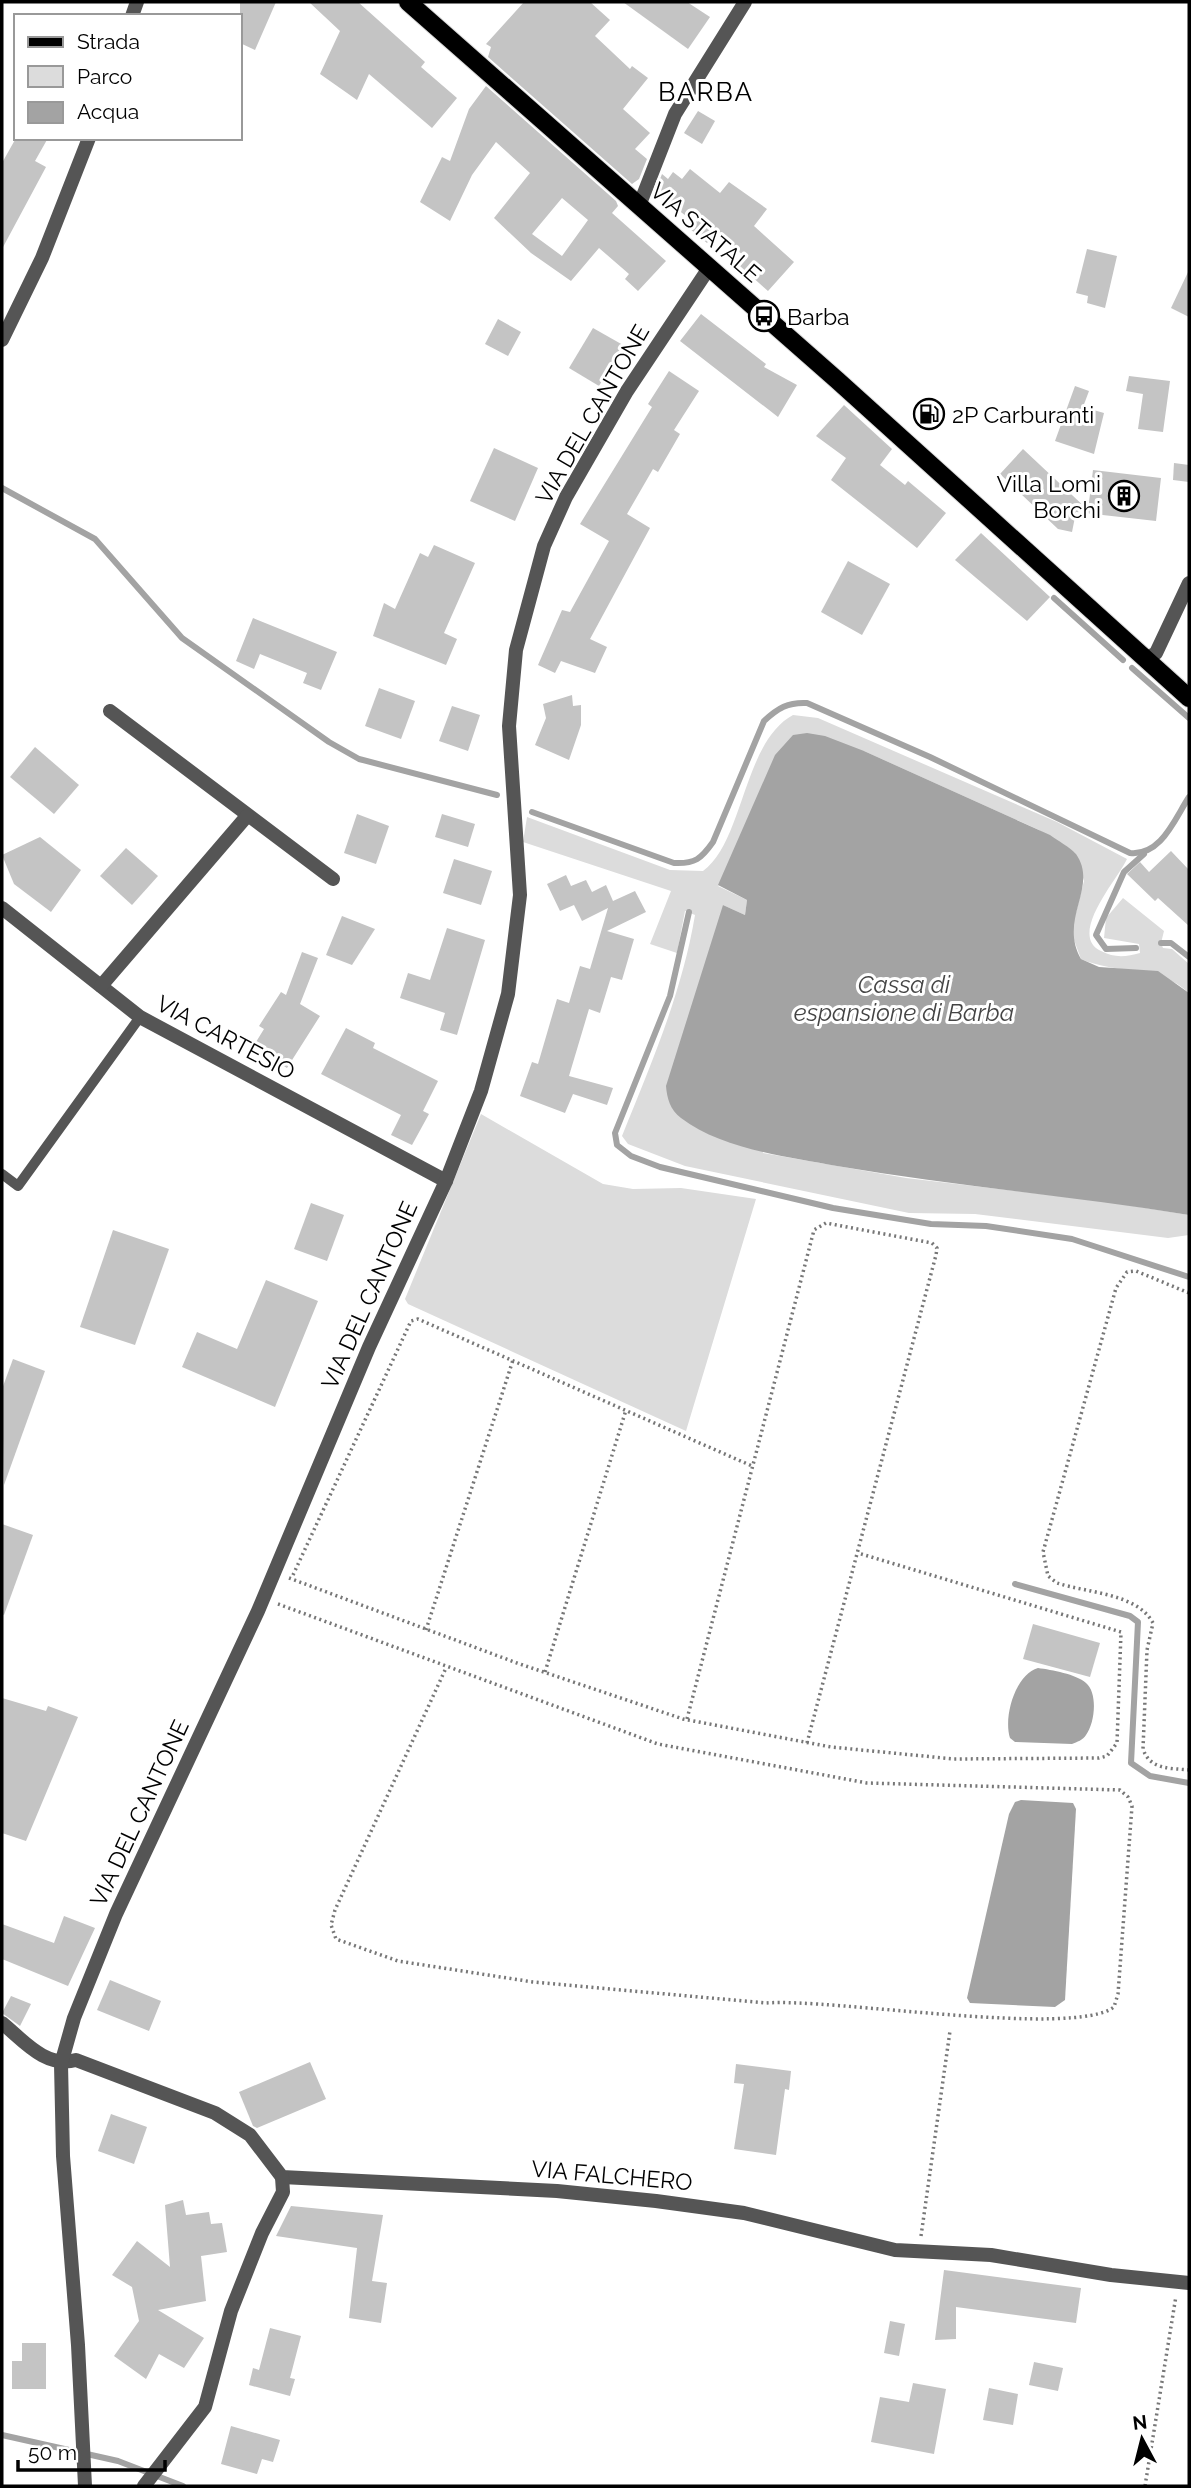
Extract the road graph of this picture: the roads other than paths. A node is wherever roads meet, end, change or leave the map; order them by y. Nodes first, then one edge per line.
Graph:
1 (408, 2) edge
2 (745, 2) edge
3 (88, 140) edge
4 (639, 206) junction
5 (709, 268) junction
6 (2, 340) edge
7 (1189, 583) edge
8 (1146, 659) junction
9 (1189, 698) edge
10 (110, 711) dead end
11 (247, 816) junction
12 (333, 878) dead end
13 (2, 908) edge
14 (101, 986) junction
15 (140, 1017) junction
16 (2, 1174) edge
17 (446, 1181) junction
18 (2, 2023) edge
19 (61, 2064) junction
20 (282, 2177) junction
21 (1183, 2283) edge
22 (145, 2484) edge
23 (85, 2486) edge

1 - 4 main road, VIA STATALE
2 - 4 street
3 - 6 street
4 - 5 main road, VIA STATALE
5 - 8 main road, VIA STATALE
5 - 17 street, VIA DEL CANTONE
7 - 8 street
8 - 9 main road, VIA STATALE
10 - 11 street
11 - 12 street
11 - 14 street
13 - 14 street, VIA CARTESIO
14 - 15 street, VIA CARTESIO
15 - 16 lane
15 - 17 street, VIA CARTESIO
17 - 19 street, VIA DEL CANTONE
18 - 19 street
19 - 20 street
19 - 23 street, VIA DEL CANTONE
20 - 21 street, VIA FALCHERO
20 - 22 street

